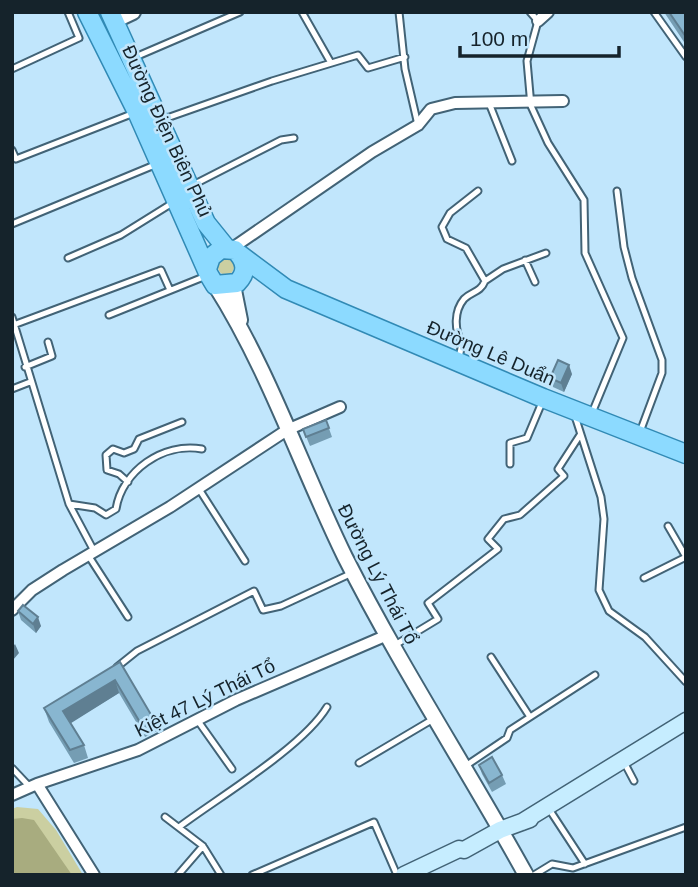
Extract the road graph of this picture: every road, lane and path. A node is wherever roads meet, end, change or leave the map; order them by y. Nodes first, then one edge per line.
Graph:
1 (68, 12) edge
2 (87, 12) edge
3 (133, 12) edge
4 (240, 12) edge
5 (302, 12) edge
6 (399, 12) edge
7 (548, 12) edge
8 (654, 12) edge
9 (112, 17) edge
10 (534, 17) edge
11 (405, 57) junction
12 (686, 57) edge
13 (131, 59) junction
14 (331, 63) junction
15 (12, 69) edge
16 (530, 100) junction
17 (563, 101) dead end
18 (489, 103) junction
19 (137, 112) junction
20 (158, 121) junction
21 (418, 125) junction
22 (294, 138) dead end
23 (12, 150) edge
24 (512, 161) dead end
25 (160, 163) junction
26 (478, 191) dead end
27 (617, 191) dead end
28 (183, 194) junction
29 (12, 224) edge
30 (232, 250) junction
31 (546, 253) dead end
32 (68, 258) dead end
33 (525, 260) junction
34 (220, 280) junction
35 (485, 281) junction
36 (535, 282) dead end
37 (282, 287) junction
38 (170, 290) junction
39 (109, 315) dead end
40 (12, 317) edge
41 (16, 324) junction
42 (48, 342) dead end
43 (21, 354) junction
44 (12, 356) edge
45 (458, 361) junction
46 (25, 367) junction
47 (30, 382) junction
48 (12, 389) edge
49 (543, 398) junction
50 (340, 407) dead end
51 (582, 414) junction
52 (182, 422) dead end
53 (287, 430) junction
54 (580, 435) junction
55 (639, 435) junction
56 (202, 449) dead end
57 (686, 454) edge
58 (510, 464) dead end
59 (128, 482) junction
60 (199, 489) junction
61 (69, 505) junction
62 (668, 526) dead end
63 (91, 553) junction
64 (686, 557) edge
65 (245, 561) dead end
66 (353, 573) junction
67 (644, 578) dead end
68 (12, 610) edge
69 (128, 617) dead end
70 (388, 642) junction
71 (491, 657) dead end
72 (109, 674) edge
73 (595, 675) dead end
74 (686, 682) edge
75 (327, 707) dead end
76 (435, 718) junction
77 (530, 718) junction
78 (198, 721) junction
79 (686, 721) edge
80 (622, 759) junction
81 (359, 763) dead end
82 (464, 767) junction
83 (12, 768) edge
84 (232, 769) dead end
85 (634, 781) dead end
86 (33, 785) junction
87 (12, 795) edge
88 (543, 809) junction
89 (165, 817) dead end
90 (179, 827) junction
91 (686, 827) edge
92 (499, 830) junction
93 (203, 846) junction
94 (585, 864) junction
95 (94, 875) edge
96 (178, 875) edge
97 (221, 875) edge
98 (252, 875) edge
99 (397, 875) edge
100 (404, 875) edge
101 (526, 875) edge
102 (534, 875) edge

1 - 15 lane
2 - 19 main road, Đường Điện Biên Phủ
3 - 9 street
4 - 13 lane
5 - 14 lane
6 - 11 lane
7 - 10 street
8 - 12 lane
9 - 13 main road, Đường Điện Biên Phủ
10 - 16 lane
11 - 14 lane
11 - 21 lane
13 - 20 main road, Đường Điện Biên Phủ
14 - 20 lane
16 - 17 street
16 - 18 street
16 - 51 lane
18 - 21 street
18 - 24 lane
19 - 23 lane
19 - 25 main road, Đường Điện Biên Phủ
20 - 28 main road, Đường Điện Biên Phủ
21 - 30 street
22 - 28 lane
25 - 28 main road, Đường Điện Biên Phủ
25 - 29 lane
26 - 35 lane
27 - 55 lane
28 - 30 main road, Đường Điện Biên Phủ
28 - 32 lane
28 - 34 main road, Đường Điện Biên Phủ
30 - 34 main road
30 - 34 main road
30 - 37 main road, Đường Lê Duẩn
31 - 33 lane
33 - 35 lane
33 - 36 lane
34 - 37 main road, Đường Lê Duẩn
34 - 38 lane
34 - 53 street, Đường Lý Thái Tổ
35 - 45 lane
37 - 45 main road, Đường Lê Duẩn
38 - 39 lane
38 - 41 lane
40 - 41 lane
41 - 43 lane
42 - 46 lane
43 - 44 lane
43 - 46 lane
45 - 49 main road, Đường Lê Duẩn
46 - 47 lane
47 - 48 lane
47 - 61 lane
49 - 51 main road, Đường Lê Duẩn
49 - 58 lane
50 - 53 street
51 - 54 lane
51 - 55 main road, Đường Lê Duẩn
52 - 59 lane
53 - 60 street
53 - 66 street, Đường Lý Thái Tổ
54 - 70 lane
54 - 74 lane
55 - 57 main road, Đường Lê Duẩn
56 - 59 lane
59 - 61 lane
60 - 63 street
60 - 65 lane
61 - 63 lane
62 - 64 lane
63 - 68 street
63 - 69 lane
64 - 67 lane
66 - 70 street, Đường Lý Thái Tổ
66 - 72 lane
70 - 76 street, Đường Lý Thái Tổ
70 - 78 street, Kiệt 47 Lý Thái Tổ
71 - 77 lane
73 - 77 lane
75 - 90 lane
76 - 81 lane
76 - 82 street, Đường Lý Thái Tổ
77 - 82 lane
78 - 84 lane
78 - 86 street, Kiệt 47 Lý Thái Tổ
79 - 80 main road
80 - 85 lane
80 - 88 main road
82 - 92 street, Đường Lý Thái Tổ
83 - 86 lane
86 - 87 street, Kiệt 47 Lý Thái Tổ
86 - 95 street
88 - 92 main road
88 - 94 lane
89 - 90 lane
90 - 93 lane
91 - 94 lane
92 - 100 main road
92 - 101 street, Đường Lý Thái Tổ
93 - 96 lane
93 - 97 lane
94 - 102 lane
98 - 99 lane

